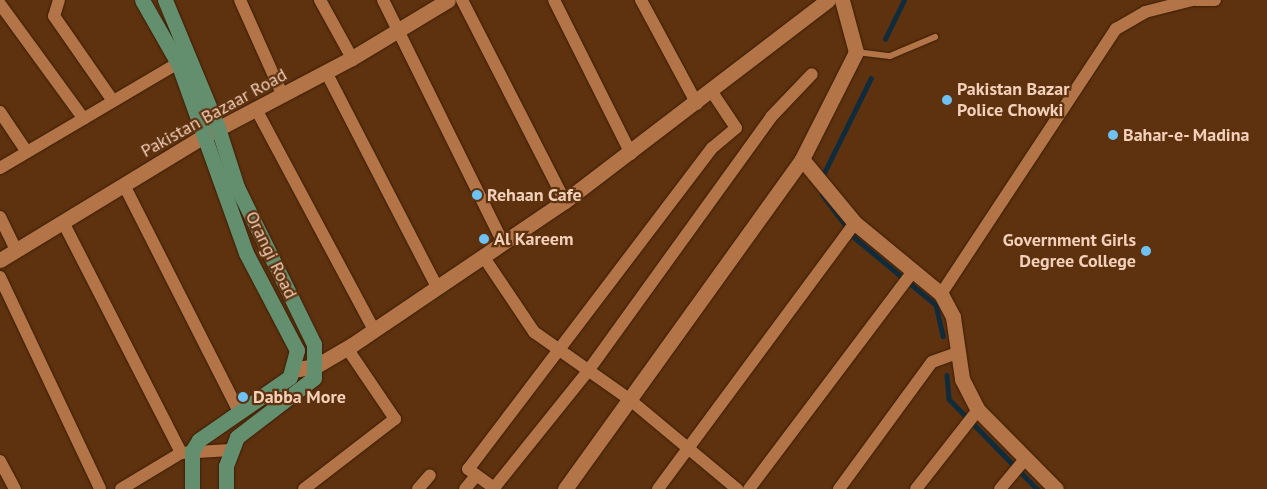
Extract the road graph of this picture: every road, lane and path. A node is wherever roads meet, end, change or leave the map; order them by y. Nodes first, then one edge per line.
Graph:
1 (59, 0) edge
2 (142, 0) edge
3 (165, 0) edge
4 (240, 0) edge
5 (320, 0) edge
6 (383, 0) edge
7 (448, 0) edge
8 (462, 0) edge
9 (554, 0) edge
10 (640, 0) edge
11 (828, 0) edge
12 (842, 0) edge
13 (1192, 0) edge
14 (1196, 0) edge
15 (1215, 0) edge
16 (0, 4) edge
17 (397, 31) junction
18 (935, 37) dead end
19 (856, 52) junction
20 (352, 58) junction
21 (178, 63) junction
22 (326, 72) junction
23 (812, 74) dead end
24 (712, 92) junction
25 (283, 96) junction
26 (113, 101) junction
27 (696, 104) junction
28 (256, 109) junction
29 (0, 112) edge
30 (84, 119) junction
31 (218, 128) junction
32 (204, 136) junction
33 (28, 152) junction
34 (631, 154) junction
35 (802, 159) junction
36 (0, 168) edge
37 (124, 186) junction
38 (565, 201) junction
39 (0, 217) edge
40 (63, 222) junction
41 (853, 225) junction
42 (502, 243) junction
43 (16, 250) junction
44 (483, 256) junction
45 (0, 260) edge
46 (911, 273) junction
47 (0, 278) edge
48 (437, 288) junction
49 (941, 294) junction
50 (374, 330) junction
51 (347, 348) junction
52 (560, 351) junction
53 (959, 352) junction
54 (316, 366) junction
55 (293, 370) junction
56 (588, 370) junction
57 (629, 400) junction
58 (238, 410) junction
59 (975, 414) junction
60 (687, 448) junction
61 (230, 450) junction
62 (187, 452) junction
63 (0, 461) edge
64 (1018, 466) junction
65 (430, 475) dead end
66 (476, 476) junction
67 (15, 489) edge
68 (100, 489) edge
69 (121, 489) edge
70 (192, 489) edge
71 (226, 489) edge
72 (304, 489) edge
73 (418, 489) edge
74 (465, 489) edge
75 (566, 489) edge
76 (658, 489) edge
77 (737, 489) edge
78 (750, 489) edge
79 (839, 489) edge
80 (916, 489) edge
81 (1000, 489) edge
82 (1056, 489) edge

1 - 26 street
2 - 21 main road, Orangi Road
3 - 31 main road, Orangi Road
4 - 25 street
5 - 20 street
6 - 17 street
7 - 17 street, Pakistan Bazaar Road
8 - 38 street
9 - 34 street
10 - 27 street
11 - 24 street
12 - 19 street
13 - 49 street
14 - 15 street
16 - 30 street
17 - 20 street, Pakistan Bazaar Road
17 - 42 street
18 - 19 lane
19 - 35 street
20 - 22 street, Pakistan Bazaar Road
21 - 26 street
21 - 32 main road, Orangi Road
22 - 25 street, Pakistan Bazaar Road
22 - 48 street
23 - 56 street
24 - 27 street
24 - 52 street
25 - 28 street, Pakistan Bazaar Road
26 - 30 street
27 - 34 street
28 - 31 street, Pakistan Bazaar Road
28 - 50 street
29 - 33 street
30 - 33 street
31 - 32 street, Pakistan Bazaar Road
31 - 54 main road, Orangi Road
32 - 37 street, Pakistan Bazaar Road
32 - 55 main road, Orangi Road
33 - 36 street
34 - 38 street
35 - 41 street
35 - 57 street
37 - 40 street, Pakistan Bazaar Road
37 - 58 street
38 - 42 street
39 - 43 street
40 - 43 street, Pakistan Bazaar Road
40 - 62 street
41 - 46 street
41 - 60 street
42 - 44 street
43 - 45 street, Pakistan Bazaar Road
44 - 48 street
44 - 52 street
46 - 49 street
46 - 78 street
47 - 68 street
48 - 50 street
49 - 53 street
50 - 51 street
51 - 54 street
51 - 72 street
52 - 56 street
52 - 66 street
53 - 59 street
53 - 79 street
54 - 55 street
54 - 61 main road
55 - 58 main road
56 - 57 street
56 - 66 street
57 - 60 street
57 - 75 street
58 - 62 main road
59 - 64 street
59 - 80 street
60 - 76 street
60 - 77 street
61 - 62 street
61 - 71 main road
62 - 69 street
62 - 70 main road
63 - 67 street
64 - 81 street
64 - 82 street
65 - 73 street
66 - 74 street

